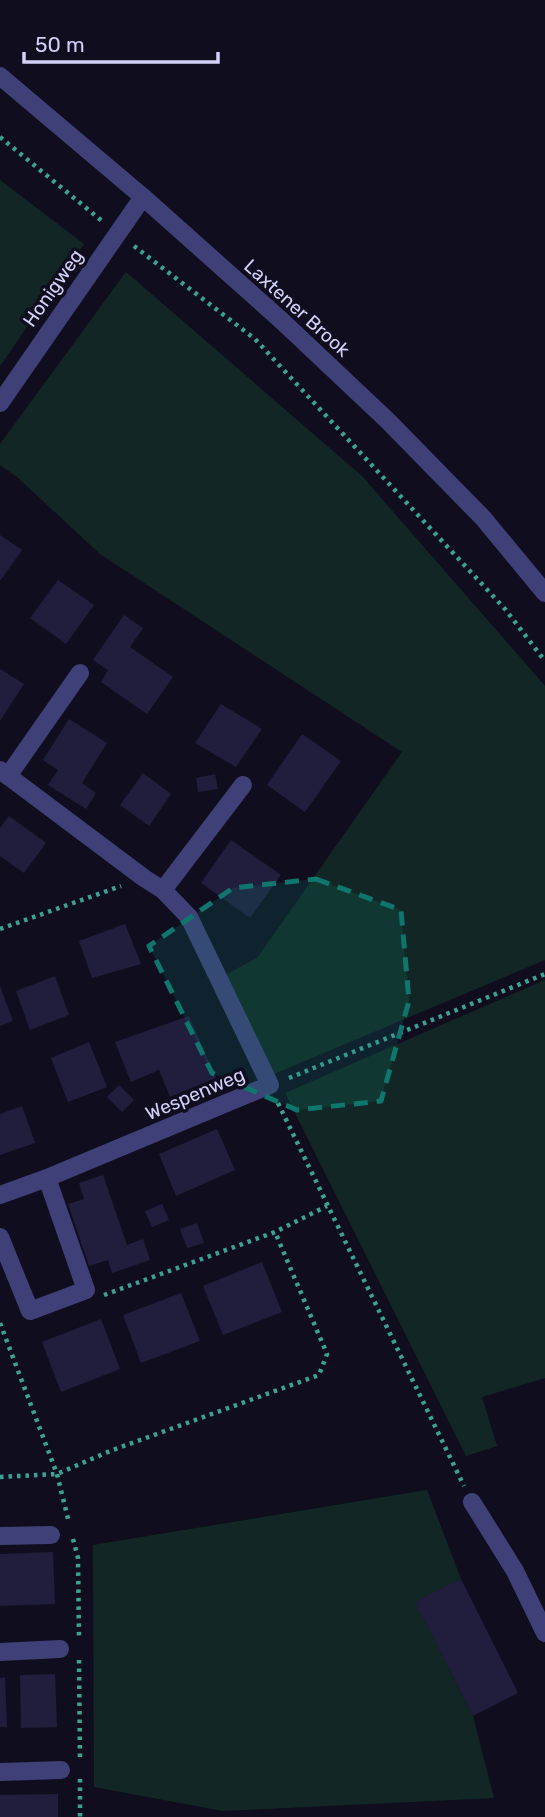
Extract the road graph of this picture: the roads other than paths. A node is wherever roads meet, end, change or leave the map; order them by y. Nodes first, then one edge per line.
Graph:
1 (0, 76) edge
2 (142, 197) junction
3 (0, 403) edge
4 (545, 593) edge
5 (80, 673) dead end
6 (4, 773) edge
7 (243, 785) dead end
8 (163, 890) junction
9 (47, 1178) junction
10 (0, 1195) edge
11 (0, 1237) edge
12 (472, 1502) road end
13 (51, 1535) dead end
14 (0, 1536) edge
15 (545, 1633) edge
16 (60, 1649) dead end
17 (0, 1651) edge
18 (61, 1770) dead end
19 (0, 1772) edge

1 - 2 street, Laxtener Brook
2 - 3 street, Honigweg
2 - 4 street, Laxtener Brook
5 - 6 street, Wespenweg
6 - 8 street, Wespenweg
7 - 8 street
8 - 9 street, Wespenweg
9 - 10 street, Wespenweg
9 - 11 street
12 - 15 street
13 - 14 street
16 - 17 street
18 - 19 street

